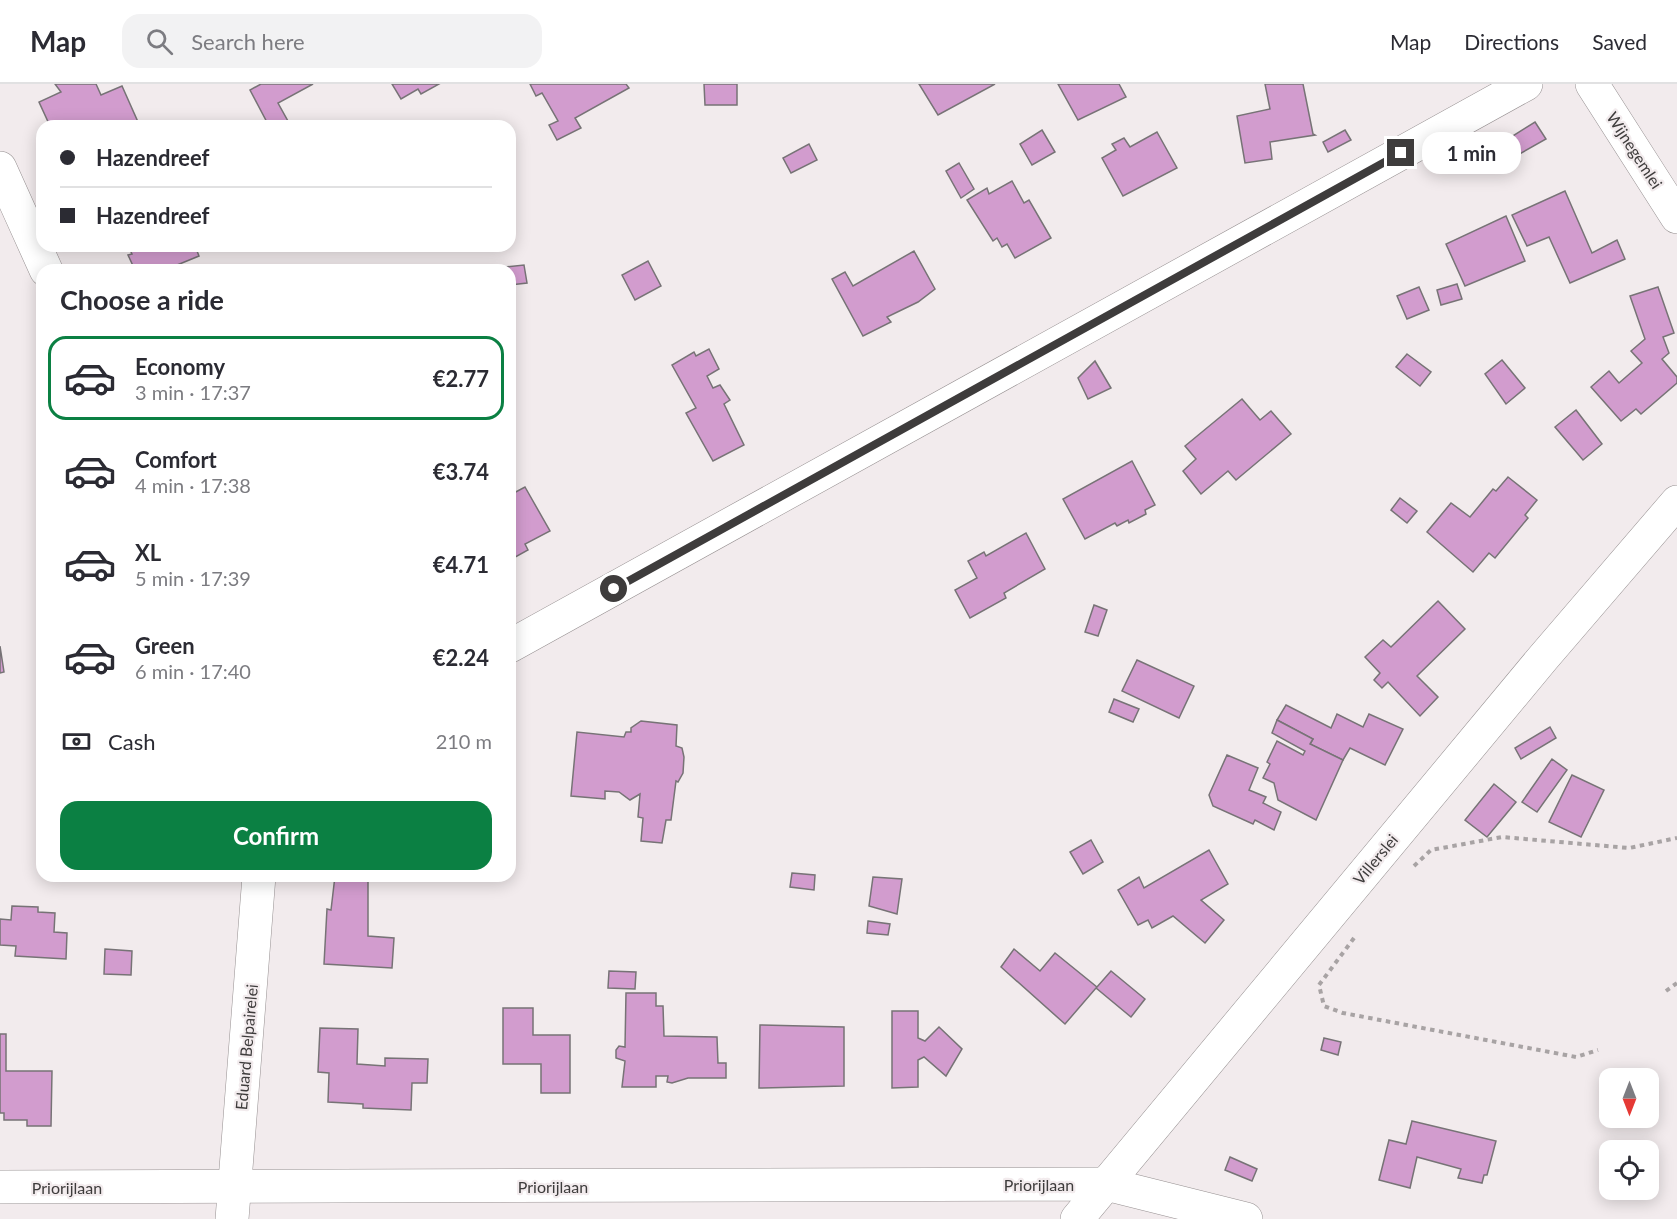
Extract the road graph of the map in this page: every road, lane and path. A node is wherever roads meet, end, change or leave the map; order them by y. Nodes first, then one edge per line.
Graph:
1 (1526, 84) edge
2 (1592, 84) edge
3 (0, 168) edge
4 (1677, 217) edge
5 (36, 248) edge
6 (1677, 502) edge
7 (516, 643) edge
8 (1677, 838) edge
9 (1408, 871) dead end
10 (259, 882) edge
11 (1360, 930) dead end
12 (1677, 983) edge
13 (1666, 991) dead end
14 (1598, 1050) dead end
15 (1106, 1184) junction
16 (0, 1187) edge
17 (235, 1187) junction
18 (232, 1219) edge
19 (1077, 1219) edge
20 (1246, 1219) edge

1 - 7 street
2 - 4 street, Wijnegemlei
3 - 5 street
6 - 15 street, Villerslei
8 - 9 path
10 - 17 street, Eduard Belpairelei
11 - 14 path
12 - 13 path
15 - 17 street, Priorijlaan
15 - 19 street, Villerslei
15 - 20 street, Priorijlaan
16 - 17 street, Priorijlaan
17 - 18 street, Eduard Belpairelei

